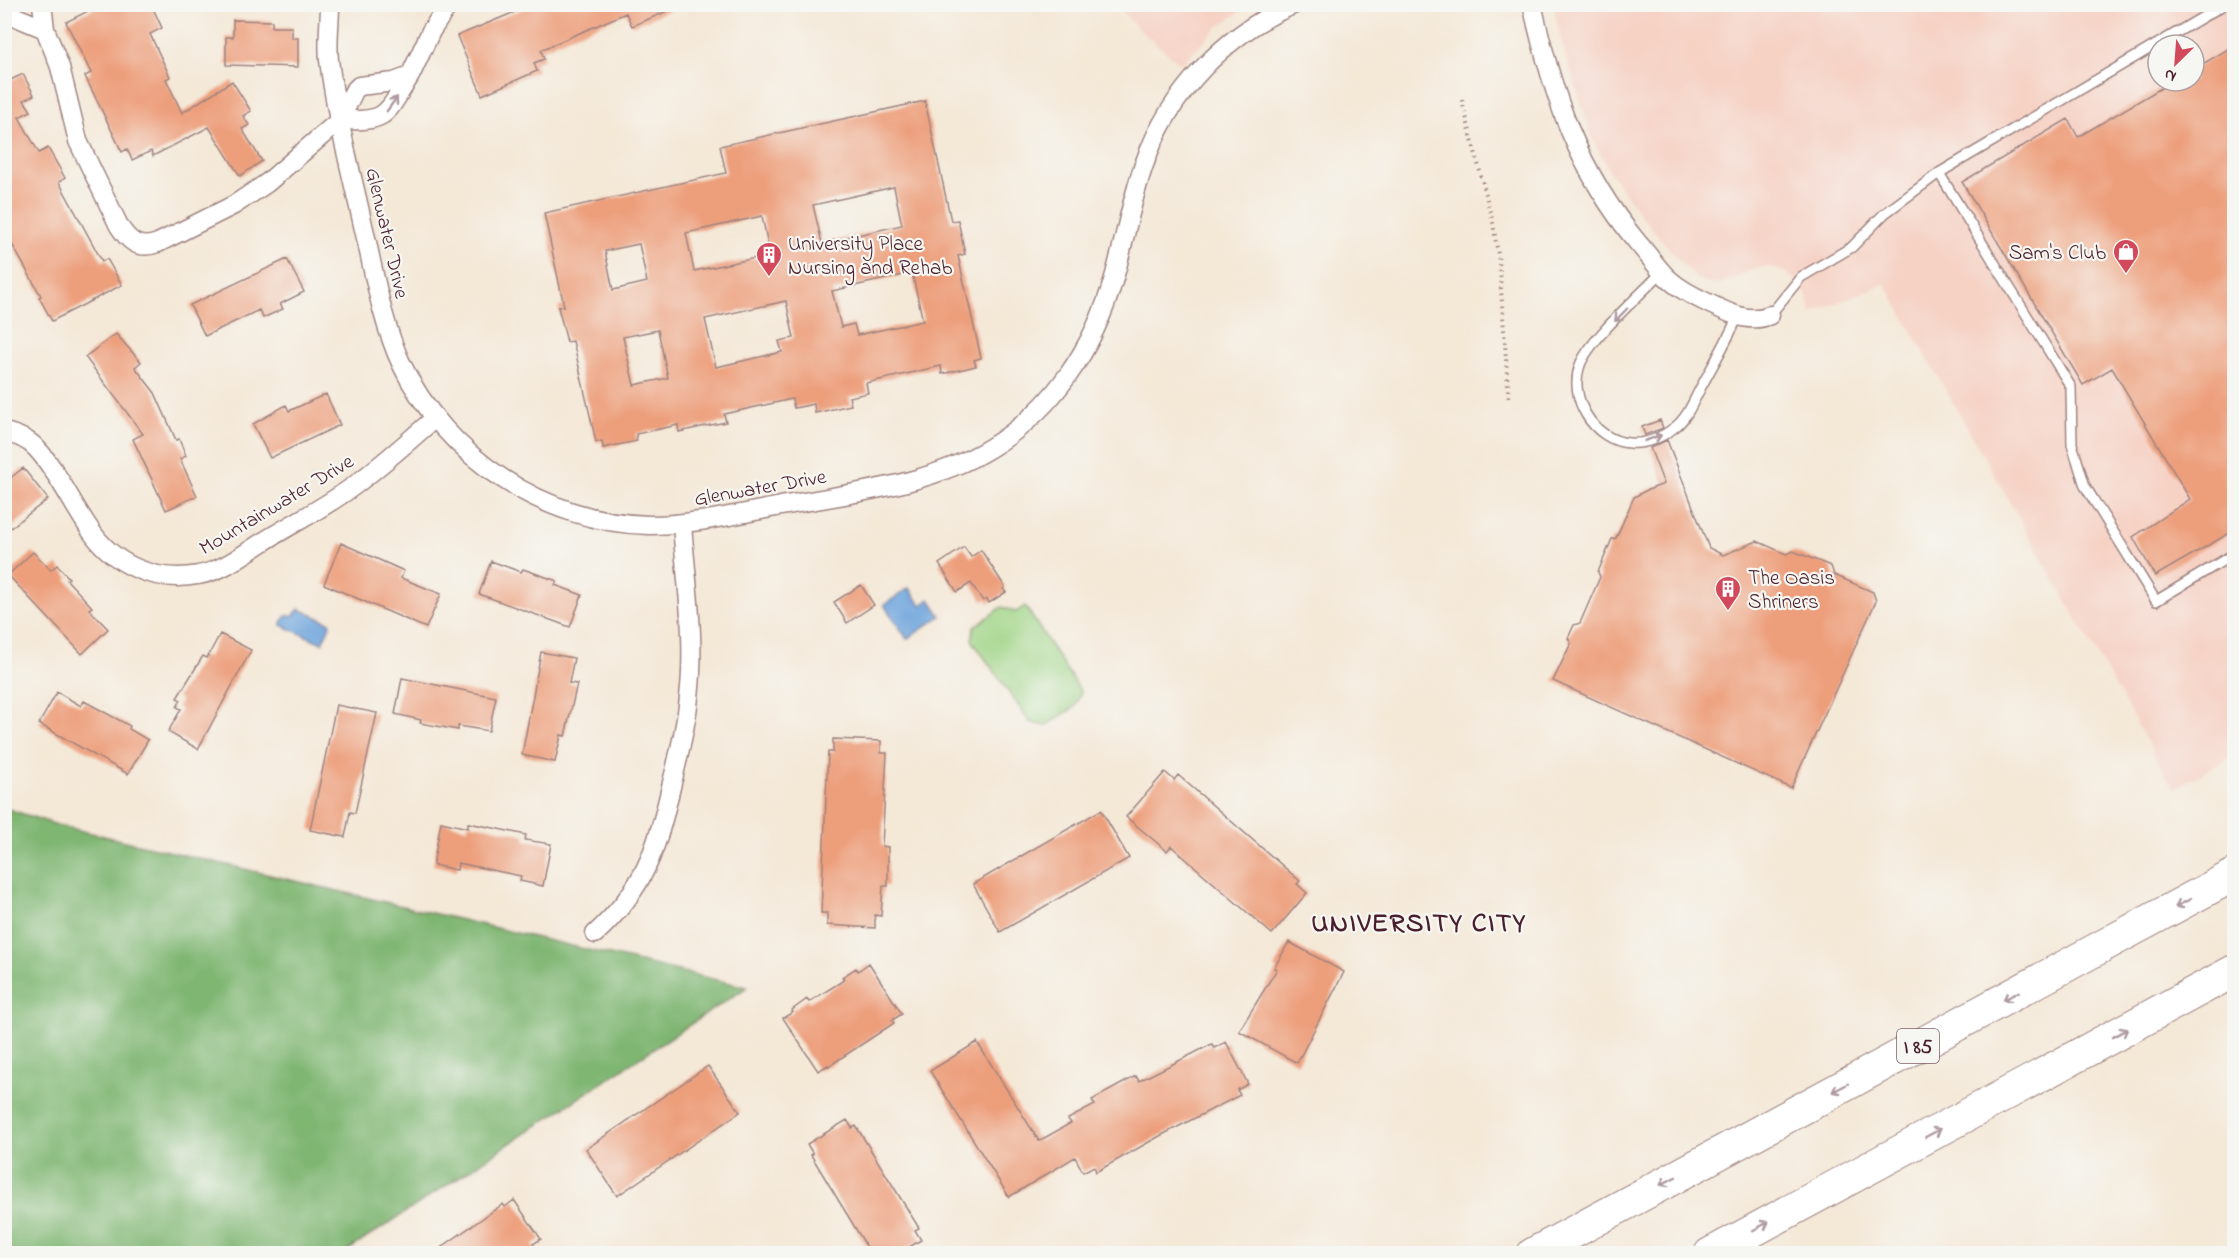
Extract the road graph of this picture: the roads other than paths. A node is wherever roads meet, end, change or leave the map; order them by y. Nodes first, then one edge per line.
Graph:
1 (42, 4) edge
2 (330, 4) edge
3 (449, 4) edge
4 (1295, 4) edge
5 (1532, 4) edge
6 (2224, 4) edge
7 (4, 12) edge
8 (45, 29) junction
9 (410, 76) junction
10 (340, 120) junction
11 (1939, 173) junction
12 (1661, 273) junction
13 (1770, 315) joint
14 (1738, 316) junction
15 (435, 418) junction
16 (4, 432) edge
17 (682, 524) junction
18 (2235, 554) edge
19 (2235, 875) edge
20 (595, 934) dead end
21 (2235, 971) edge
22 (1533, 1254) edge
23 (1710, 1254) edge

1 - 8 street
2 - 10 street, Glenwater Drive
3 - 9 street
4 - 17 street, Glenwater Drive
5 - 12 street
6 - 11 lane
7 - 8 street
8 - 10 street
9 - 10 street
10 -> 9 street
10 - 15 street, Glenwater Drive
11 - 13 lane
11 - 18 lane
12 - 14 street
12 -> 14 lane
13 - 14 street
15 - 16 street, Mountainwater Drive
15 - 17 street, Glenwater Drive
17 - 20 street
19 -> 22 highway, I 85
23 -> 21 highway

